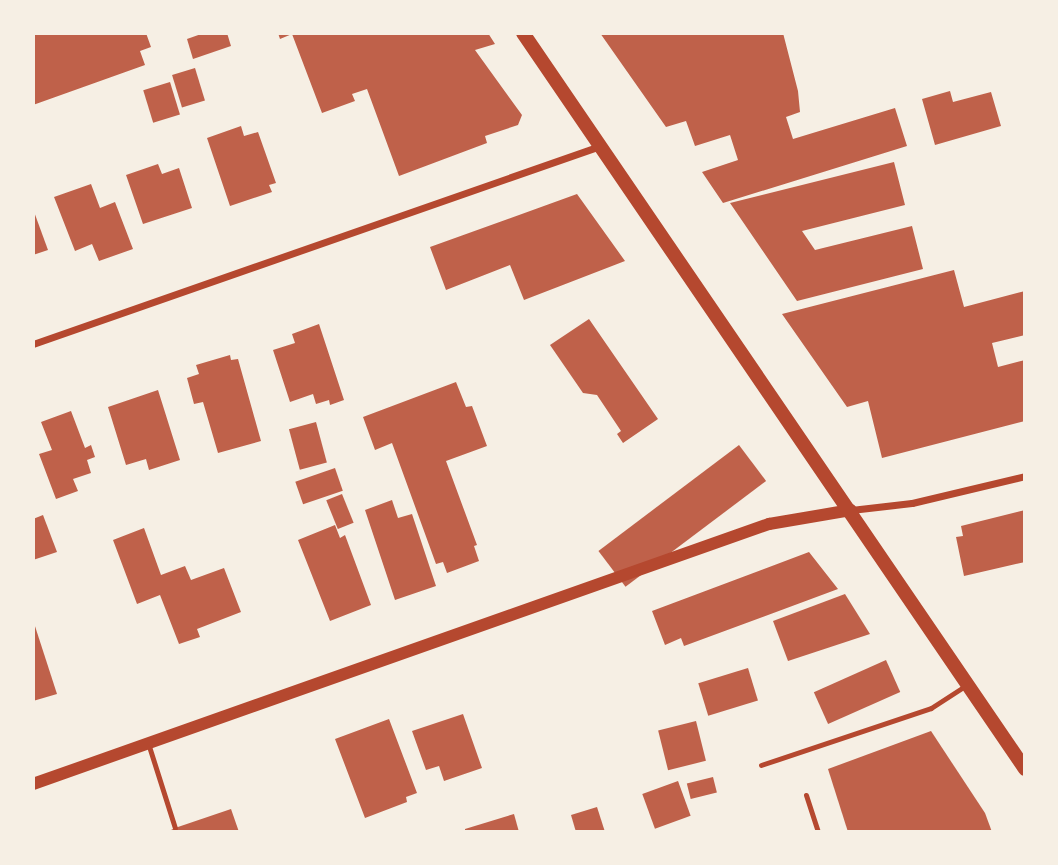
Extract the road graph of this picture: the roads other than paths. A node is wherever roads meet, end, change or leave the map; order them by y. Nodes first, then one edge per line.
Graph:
1 (523, 33) edge
2 (601, 146) junction
3 (33, 344) edge
4 (1025, 476) edge
5 (851, 510) junction
6 (968, 684) junction
7 (148, 743) junction
8 (761, 765) dead end
9 (1025, 769) edge
10 (33, 784) edge
11 (806, 795) dead end
12 (175, 828) dead end
13 (818, 832) edge

1 - 2 main road
2 - 3 street
2 - 5 main road
4 - 5 street
5 - 6 main road
5 - 7 street
6 - 8 lane
6 - 9 main road
7 - 10 street
7 - 12 lane
11 - 13 lane

